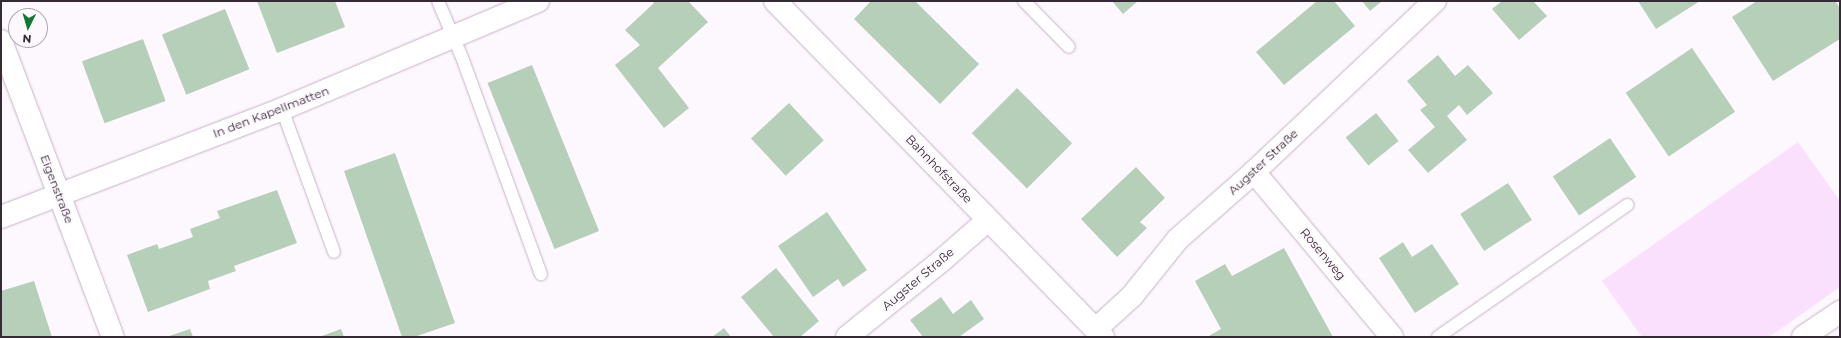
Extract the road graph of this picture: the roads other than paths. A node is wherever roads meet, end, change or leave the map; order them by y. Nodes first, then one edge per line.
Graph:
1 (438, 1) edge
2 (538, 1) edge
3 (1024, 1) edge
4 (1435, 1) edge
5 (785, 4) edge
6 (454, 38) junction
7 (1, 41) edge
8 (1069, 47) dead end
9 (282, 109) junction
10 (1254, 172) junction
11 (59, 194) junction
12 (1627, 205) dead end
13 (1, 217) edge
14 (988, 220) junction
15 (334, 252) dead end
16 (541, 274) dead end
17 (1840, 312) edge
18 (1100, 333) edge
19 (113, 337) edge
20 (847, 337) edge
21 (1392, 337) edge
22 (1438, 337) edge
23 (1803, 337) edge

1 - 6 lane
2 - 6 street, In den Kapellmatten
3 - 8 lane
4 - 10 street, Augster Straße
5 - 14 street, Bahnhofstraße
6 - 9 street, In den Kapellmatten
6 - 16 lane
7 - 11 street, Eigenstraße
9 - 11 street, In den Kapellmatten
9 - 15 lane
10 - 18 street, Augster Straße
10 - 21 street, Rosenweg
11 - 13 street, In den Kapellmatten
11 - 19 street, Eigenstraße
12 - 22 lane
14 - 18 street, Bahnhofstraße
14 - 20 street, Augster Straße
17 - 23 street

